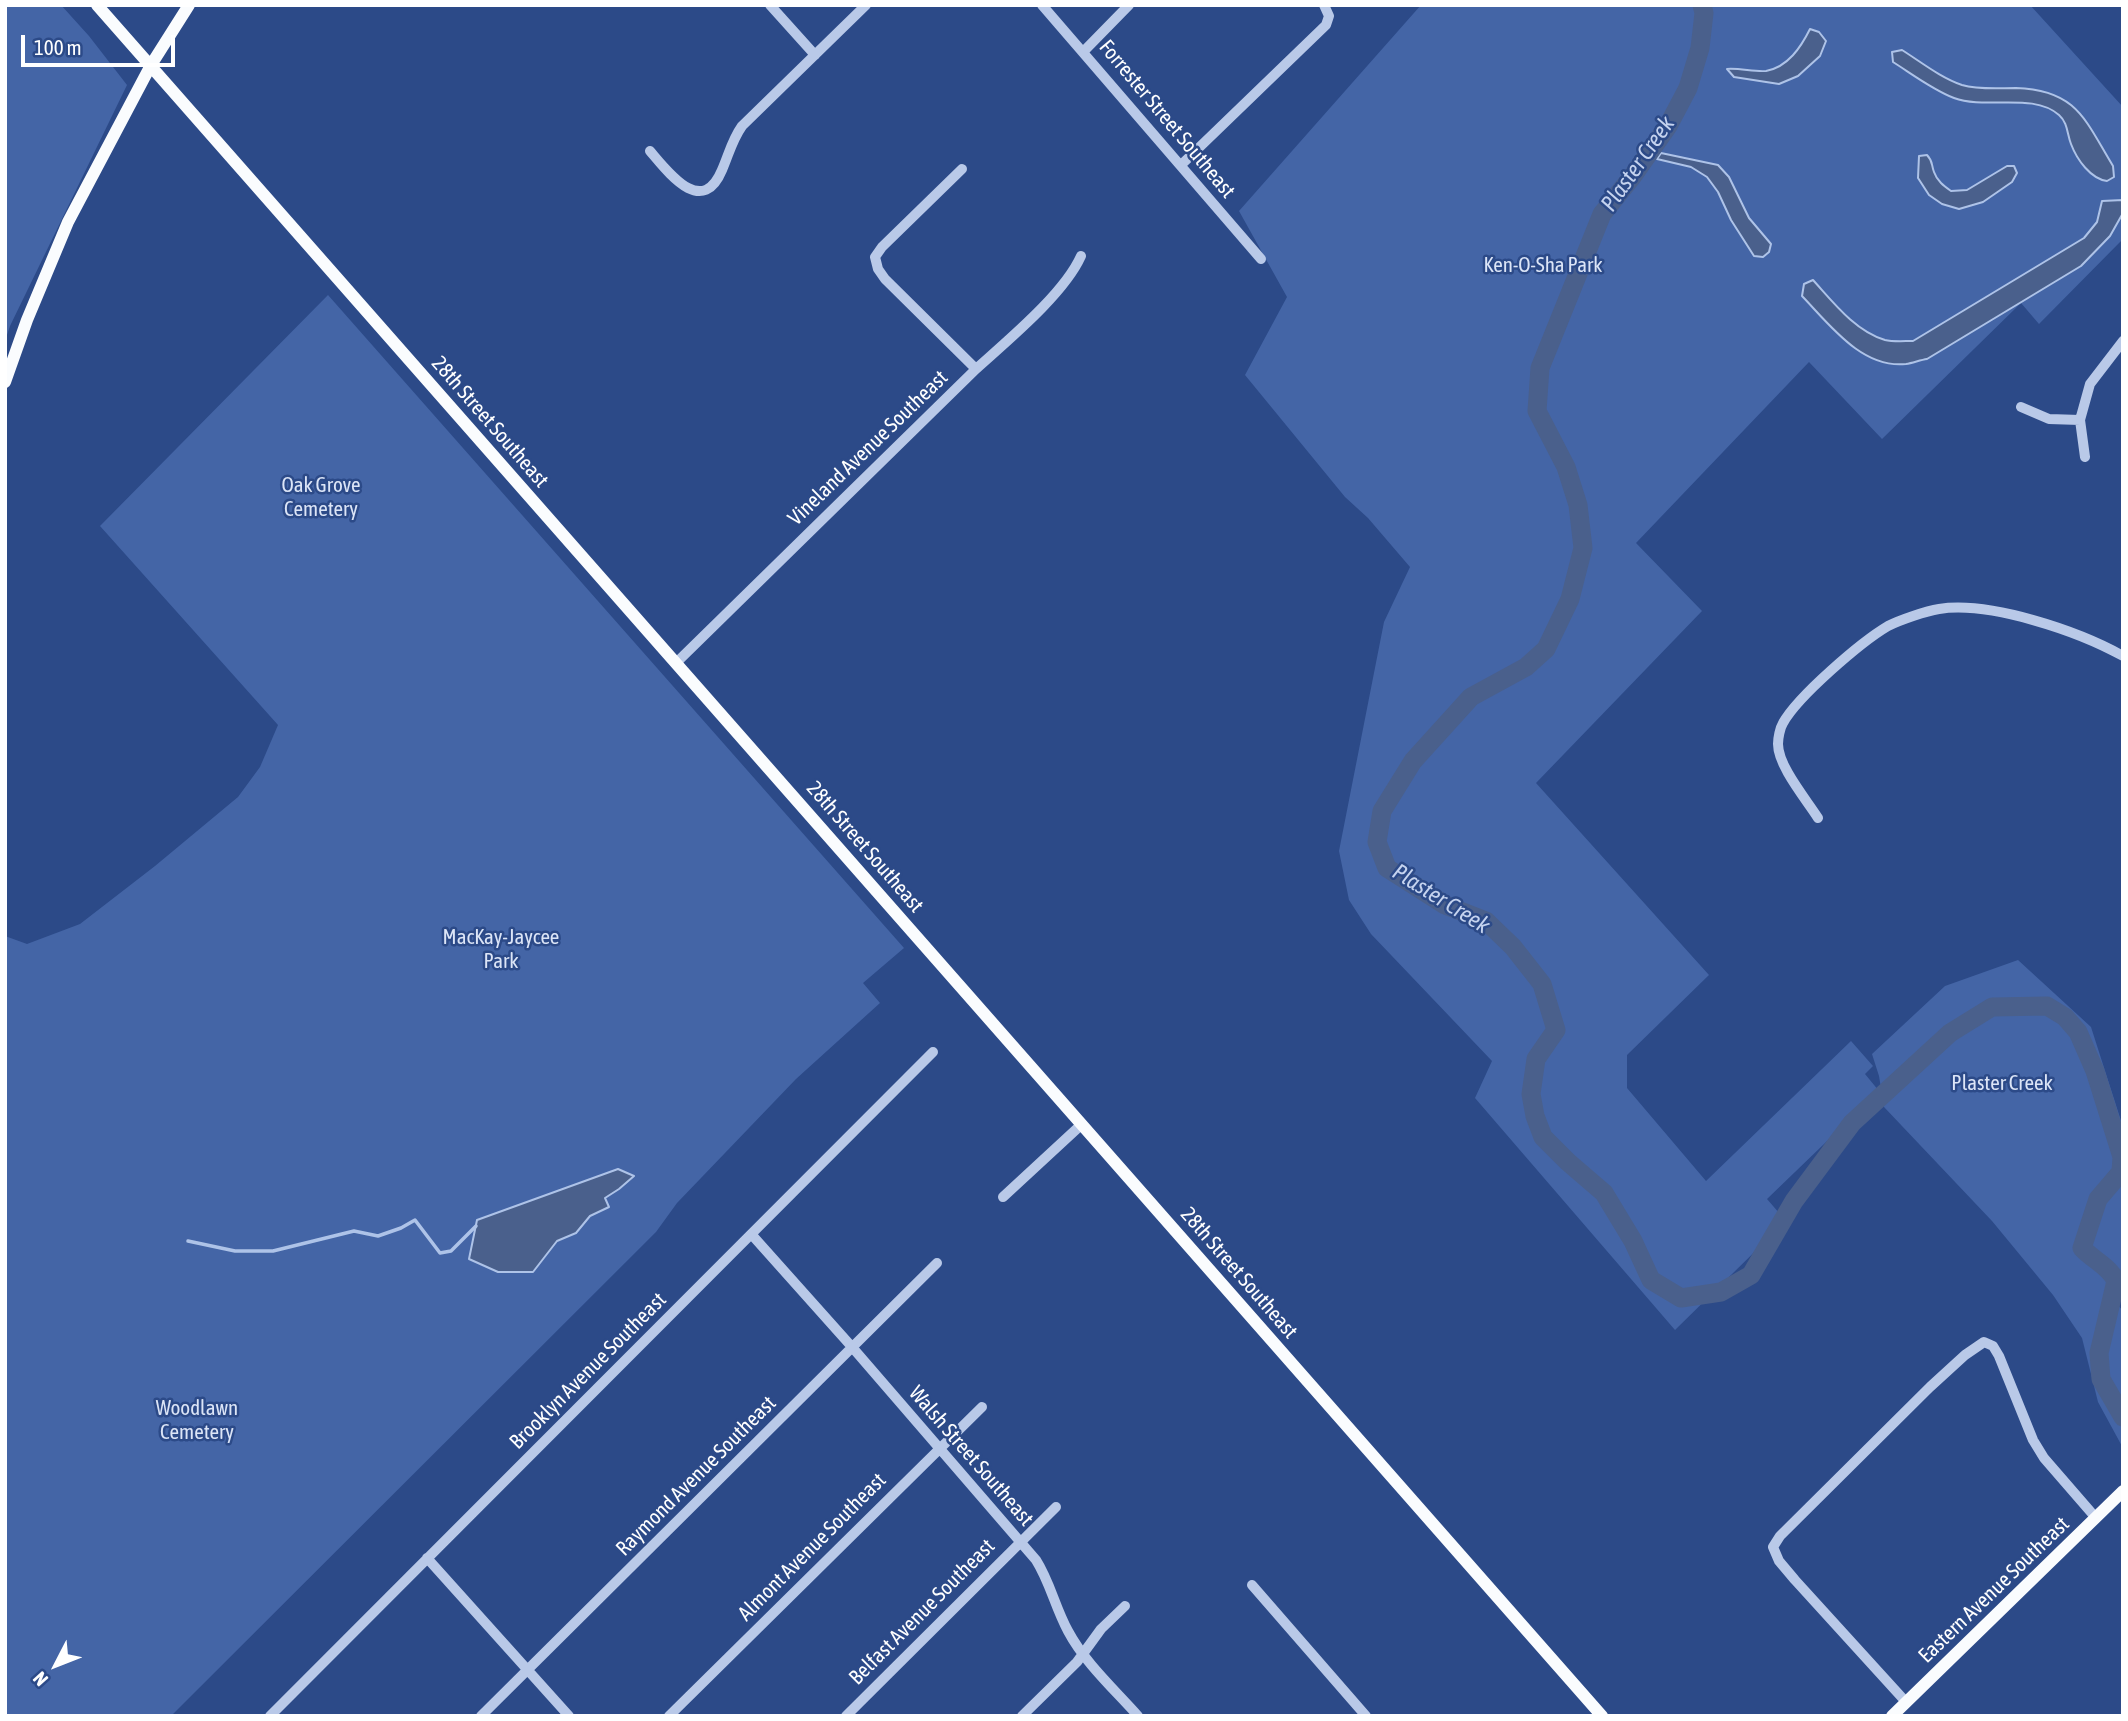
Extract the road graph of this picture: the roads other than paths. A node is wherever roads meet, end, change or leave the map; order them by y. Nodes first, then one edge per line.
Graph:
1 (97, 5) edge
2 (189, 5) edge
3 (770, 5) edge
4 (866, 5) edge
5 (1042, 5) edge
6 (1129, 5) edge
7 (1324, 5) edge
8 (1084, 51) junction
9 (815, 55) junction
10 (151, 65) junction
11 (650, 151) dead end
12 (1181, 165) junction
13 (962, 169) dead end
14 (1081, 256) dead end
15 (1261, 259) dead end
16 (2123, 341) edge
17 (976, 369) junction
18 (5, 382) edge
19 (2021, 407) dead end
20 (2080, 420) junction
21 (2085, 457) dead end
22 (2123, 656) edge
23 (676, 663) junction
24 (1818, 818) dead end
25 (933, 1052) dead end
26 (1082, 1124) junction
27 (1003, 1198) dead end
28 (752, 1236) junction
29 (937, 1263) dead end
30 (852, 1347) junction
31 (982, 1407) dead end
32 (939, 1448) junction
33 (2123, 1491) edge
34 (1056, 1507) dead end
35 (2096, 1518) junction
36 (1021, 1542) junction
37 (428, 1558) junction
38 (1252, 1585) dead end
39 (1125, 1605) dead end
40 (1082, 1654) junction
41 (528, 1668) junction
42 (1906, 1702) junction
43 (270, 1716) edge
44 (481, 1716) edge
45 (569, 1716) edge
46 (669, 1716) edge
47 (846, 1716) edge
48 (1022, 1716) edge
49 (1138, 1716) edge
50 (1366, 1716) edge
51 (1602, 1716) edge
52 (1892, 1716) edge

1 - 10 main road, 28th Street Southeast
2 - 10 main road
3 - 9 street
4 - 9 street
5 - 8 street, Forrester Street Southeast
6 - 8 street
7 - 12 street
8 - 12 street, Forrester Street Southeast
9 - 11 street
10 - 18 main road
10 - 23 main road, 28th Street Southeast
12 - 15 street, Forrester Street Southeast
13 - 17 street
14 - 17 street, Vineland Avenue Southeast
16 - 20 street
17 - 23 street, Vineland Avenue Southeast
19 - 20 street
20 - 21 street
22 - 24 street
23 - 26 main road, 28th Street Southeast
25 - 28 street, Brooklyn Avenue Southeast
26 - 27 street
26 - 51 main road, 28th Street Southeast
28 - 30 street, Walsh Street Southeast
28 - 37 street, Brooklyn Avenue Southeast
29 - 30 street, Raymond Avenue Southeast
30 - 32 street, Walsh Street Southeast
30 - 41 street, Raymond Avenue Southeast
31 - 32 street, Almont Avenue Southeast
32 - 36 street, Walsh Street Southeast
32 - 46 street, Almont Avenue Southeast
33 - 35 main road, Eastern Avenue Southeast
34 - 36 street, Belfast Avenue Southeast
35 - 42 main road, Eastern Avenue Southeast
35 - 42 street
36 - 40 street, Walsh Street Southeast
36 - 47 street, Belfast Avenue Southeast
37 - 41 street
37 - 43 street, Brooklyn Avenue Southeast
38 - 50 street
39 - 40 street
40 - 48 street
40 - 49 street, Walsh Street Southeast
41 - 44 street, Raymond Avenue Southeast
41 - 45 street
42 - 52 main road, Eastern Avenue Southeast

